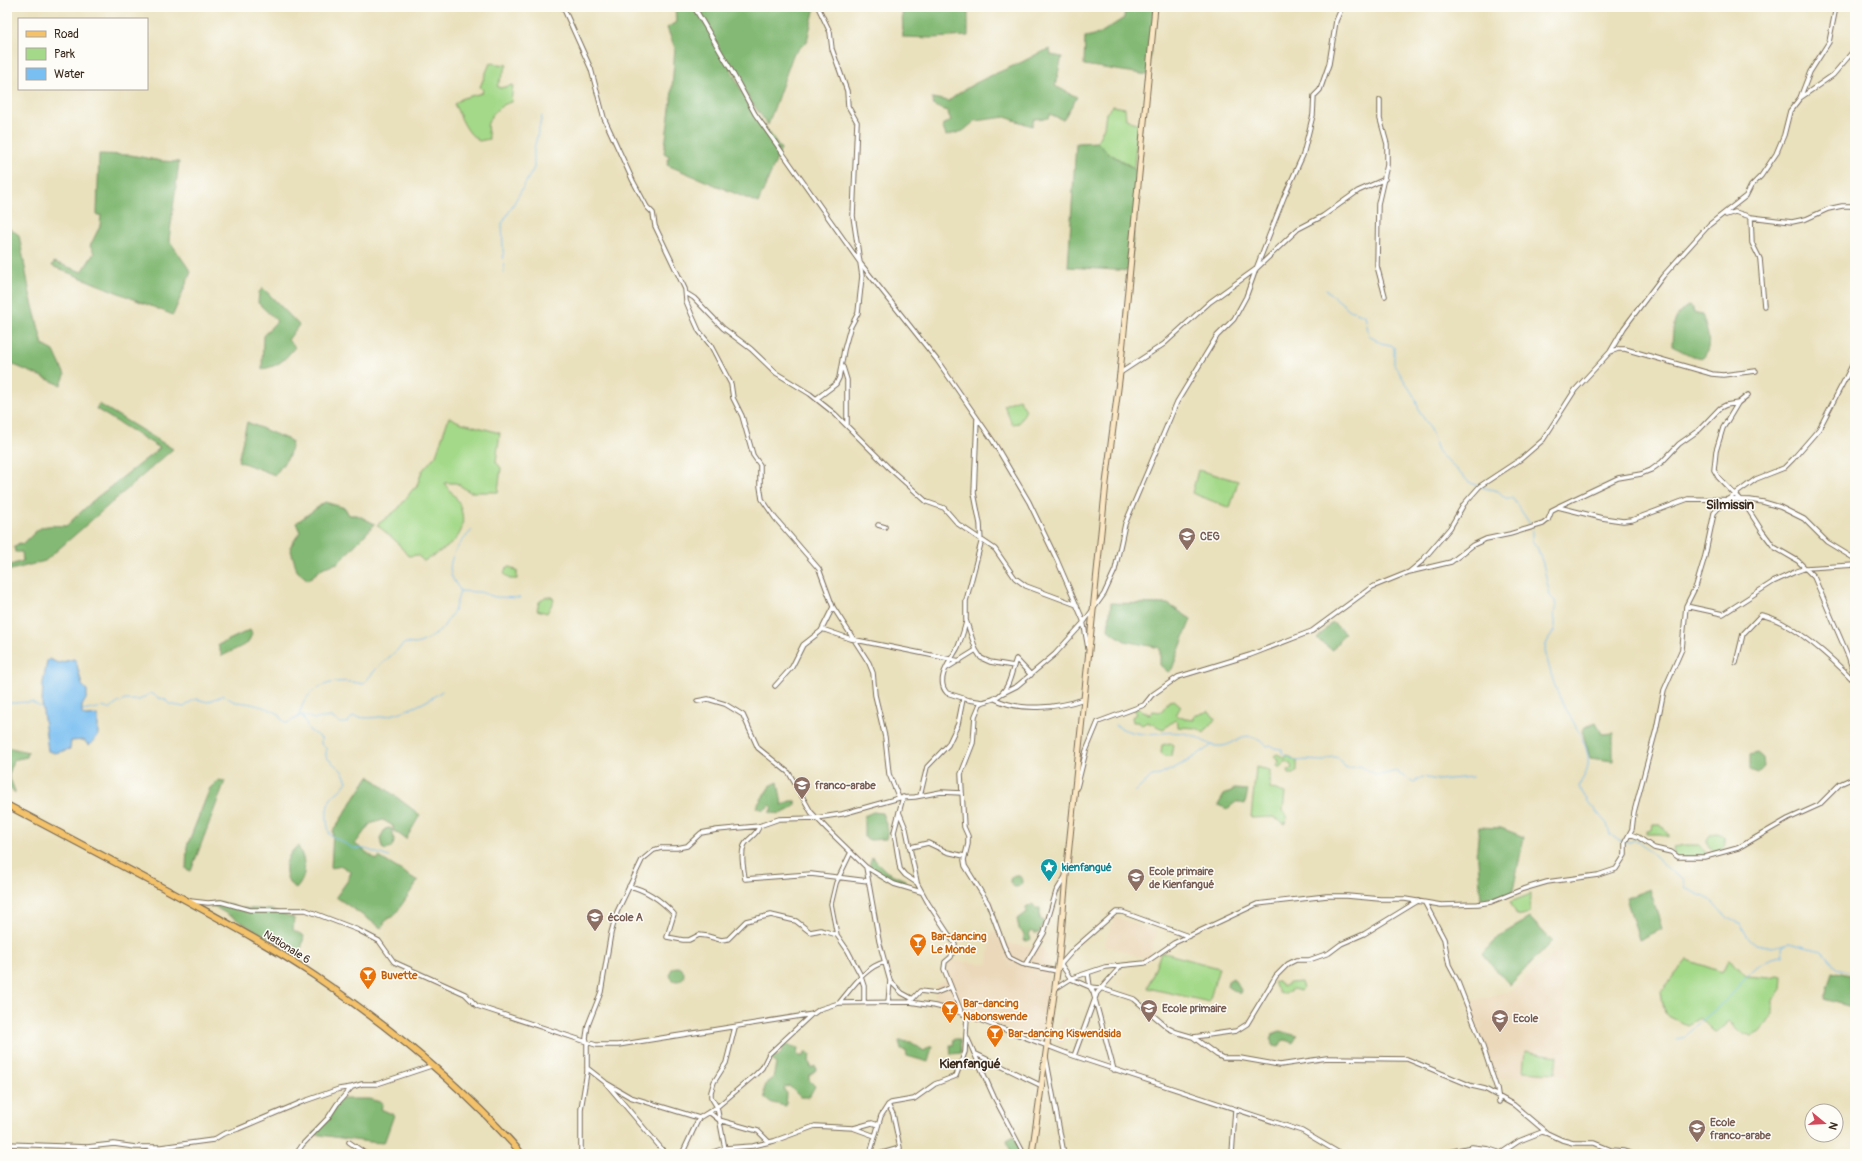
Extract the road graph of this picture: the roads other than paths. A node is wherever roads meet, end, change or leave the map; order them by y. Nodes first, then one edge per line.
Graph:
1 (563, 7) edge
2 (694, 7) edge
3 (818, 7) edge
4 (1155, 7) edge
5 (1342, 7) edge
6 (1836, 7) edge
7 (1855, 49) edge
8 (1800, 98) junction
9 (1380, 100) dead end
10 (1385, 178) junction
11 (1855, 206) edge
12 (1722, 216) junction
13 (1751, 217) junction
14 (861, 264) junction
15 (1256, 269) junction
16 (686, 293) junction
17 (1385, 296) dead end
18 (1764, 306) dead end
19 (1610, 352) junction
20 (1855, 360) edge
21 (842, 365) junction
22 (1756, 371) dead end
23 (1120, 373) junction
24 (1748, 395) dead end
25 (816, 399) junction
26 (1738, 403) junction
27 (977, 418) junction
28 (847, 425) junction
29 (1735, 494) junction
30 (1728, 500) junction
31 (1740, 500) junction
32 (1558, 507) junction
33 (878, 525) dead end
34 (885, 527) dead end
35 (981, 539) junction
36 (1855, 559) edge
37 (1855, 565) edge
38 (1806, 568) junction
39 (1409, 572) junction
40 (1077, 605) junction
41 (1686, 606) junction
42 (833, 607) junction
43 (1094, 608) junction
44 (966, 620) junction
45 (1084, 622) junction
46 (822, 630) junction
47 (851, 639) junction
48 (976, 650) junction
49 (943, 657) junction
50 (1089, 657) junction
51 (951, 659) junction
52 (960, 661) junction
53 (1736, 663) dead end
54 (947, 666) junction
55 (1014, 666) junction
56 (1031, 675) junction
57 (1855, 681) edge
58 (775, 686) dead end
59 (1001, 694) junction
60 (964, 699) junction
61 (995, 699) junction
62 (1084, 699) junction
63 (697, 701) dead end
64 (983, 702) junction
65 (1855, 777) edge
66 (962, 792) junction
67 (920, 796) junction
68 (1075, 796) junction
69 (901, 798) junction
70 (7, 805) edge
71 (899, 812) junction
72 (816, 818) junction
73 (760, 826) junction
74 (1630, 834) junction
75 (911, 847) junction
76 (851, 852) junction
77 (964, 856) junction
78 (866, 867) junction
79 (1066, 876) junction
80 (838, 877) junction
81 (868, 881) junction
82 (917, 883) junction
83 (629, 886) junction
84 (922, 892) junction
85 (186, 901) junction
86 (1418, 902) junction
87 (1425, 903) junction
88 (837, 935) junction
89 (1189, 936) junction
90 (1059, 958) junction
91 (885, 962) junction
92 (1061, 964) junction
93 (1025, 965) junction
94 (1121, 966) junction
95 (1057, 972) junction
96 (1088, 973) junction
97 (861, 978) junction
98 (1071, 979) junction
99 (890, 981) junction
100 (951, 987) junction
101 (1090, 987) junction
102 (1100, 988) junction
103 (1056, 989) junction
104 (1095, 999) junction
105 (911, 1000) junction
106 (864, 1002) junction
107 (839, 1003) junction
108 (888, 1003) junction
109 (813, 1014) junction
110 (962, 1014) junction
111 (967, 1016) junction
112 (735, 1027) junction
113 (966, 1035) junction
114 (1193, 1037) junction
115 (587, 1042) junction
116 (1047, 1047) junction
117 (974, 1053) junction
118 (1046, 1055) junction
119 (1074, 1056) junction
120 (431, 1066) junction
121 (587, 1068) junction
122 (1114, 1070) junction
123 (604, 1082) junction
124 (1042, 1086) junction
125 (352, 1087) junction
126 (1498, 1096) junction
127 (1499, 1102) dead end
128 (888, 1105) junction
129 (717, 1107) junction
130 (1235, 1110) junction
131 (709, 1112) junction
132 (699, 1118) junction
133 (719, 1120) junction
134 (878, 1125) junction
135 (853, 1128) junction
136 (1547, 1133) junction
137 (876, 1136) junction
138 (349, 1142) dead end
139 (769, 1142) junction
140 (7, 1145) edge
141 (161, 1147) junction
142 (725, 1148) junction
143 (142, 1154) edge
144 (296, 1154) edge
145 (366, 1154) edge
146 (522, 1154) edge
147 (581, 1154) edge
148 (666, 1154) edge
149 (682, 1154) edge
150 (707, 1154) edge
151 (726, 1154) edge
152 (870, 1154) edge
153 (879, 1154) edge
154 (1024, 1154) edge
155 (1032, 1154) edge
156 (1064, 1154) edge
157 (1232, 1154) edge
158 (1340, 1154) edge
159 (1439, 1154) edge
160 (1633, 1154) edge

1 - 16 street
2 - 14 street
3 - 14 street
4 - 23 main road
5 - 15 street
6 - 8 street
7 - 8 street
8 - 12 street
9 - 10 street
10 - 15 street
10 - 17 street
11 - 13 street
12 - 13 street
12 - 19 street
13 - 18 street
14 - 21 street
14 - 27 street
15 - 23 street
15 - 43 street
16 - 25 street
16 - 42 street
19 - 22 street
19 - 39 street
20 - 29 street
21 - 25 street
21 - 28 street
23 - 43 main road
24 - 26 street
25 - 28 street
26 - 29 street
26 - 32 street
27 - 35 street
27 - 40 street
28 - 35 street
29 - 30 street
29 - 31 street
30 - 31 street
30 - 32 street
30 - 41 street
31 - 36 street
31 - 38 street
32 - 39 street
33 - 34 street
35 - 40 street
35 - 44 street
37 - 38 street
38 - 41 street
38 - 57 street
39 - 68 street
40 - 45 street
41 - 74 street
42 - 46 street
42 - 47 street
43 - 45 street
43 - 50 main road
44 - 48 street
44 - 51 street
45 - 50 street
45 - 56 street
46 - 47 street
46 - 58 street
47 - 49 street
47 - 69 street
48 - 52 street
48 - 55 street
49 - 51 street
49 - 54 street
50 - 62 main road
51 - 52 street
51 - 54 street
52 - 54 street
53 - 57 street
54 - 60 street
55 - 56 street
55 - 59 street
56 - 59 street
59 - 61 street
60 - 64 street
60 - 67 street
61 - 62 street
61 - 64 street
62 - 68 main road
63 - 72 street
64 - 66 street
65 - 74 street
66 - 67 street
66 - 77 street
67 - 69 street
68 - 79 main road
69 - 71 street
69 - 72 street
70 - 85 main road, Nationale 6
71 - 75 street
71 - 82 street
72 - 73 street
72 - 76 street
73 - 80 street
73 - 83 street
74 - 87 street
75 - 77 street
75 - 82 street
76 - 78 street
76 - 80 street
77 - 93 street
78 - 81 street
78 - 84 street
79 - 90 main road
79 - 93 street
80 - 81 street
80 - 88 street
81 - 91 street
82 - 84 street
83 - 88 street
83 - 115 street
84 - 100 street
85 - 115 street
85 - 120 main road, Nationale 6
86 - 87 street
86 - 89 street
86 - 114 street
87 - 126 street
88 - 97 street
89 - 92 street
89 - 94 street
90 - 92 street
90 - 95 main road
91 - 97 street
91 - 99 street
92 - 95 street
92 - 98 street
93 - 95 street
94 - 96 street
94 - 102 street
95 - 103 main road
96 - 98 street
96 - 101 street
97 - 106 street
97 - 107 street
98 - 101 street
98 - 103 street
99 - 105 street
99 - 108 street
100 - 105 street
100 - 110 street
101 - 102 street
101 - 104 street
102 - 104 street
102 - 114 street
103 - 116 main road
104 - 119 street
104 - 122 street
105 - 108 street
105 - 110 street
106 - 107 street
106 - 108 street
107 - 109 street
109 - 112 street
109 - 129 street
110 - 111 street
111 - 113 street
111 - 116 street
112 - 115 street
112 - 129 street
113 - 117 street
113 - 128 street
114 - 126 street
115 - 121 street
116 - 118 main road
116 - 119 street
117 - 124 street
117 - 154 street
118 - 124 main road
118 - 156 street
119 - 122 street
120 - 125 street
120 - 146 main road, Nationale 6
121 - 123 street
121 - 147 street
122 - 130 street
123 - 132 street
123 - 148 street
124 - 155 main road
125 - 141 street
125 - 144 street
126 - 127 street
126 - 136 street
128 - 134 street
128 - 153 street
129 - 131 street
129 - 133 street
130 - 157 street
130 - 158 street
131 - 132 street
131 - 133 street
132 - 149 street
133 - 139 street
133 - 142 street
134 - 135 street
134 - 137 street
135 - 137 street
135 - 139 street
136 - 159 street
136 - 160 street
137 - 152 street
138 - 145 street
139 - 142 street
140 - 141 street
141 - 143 street
142 - 150 street
142 - 151 street

